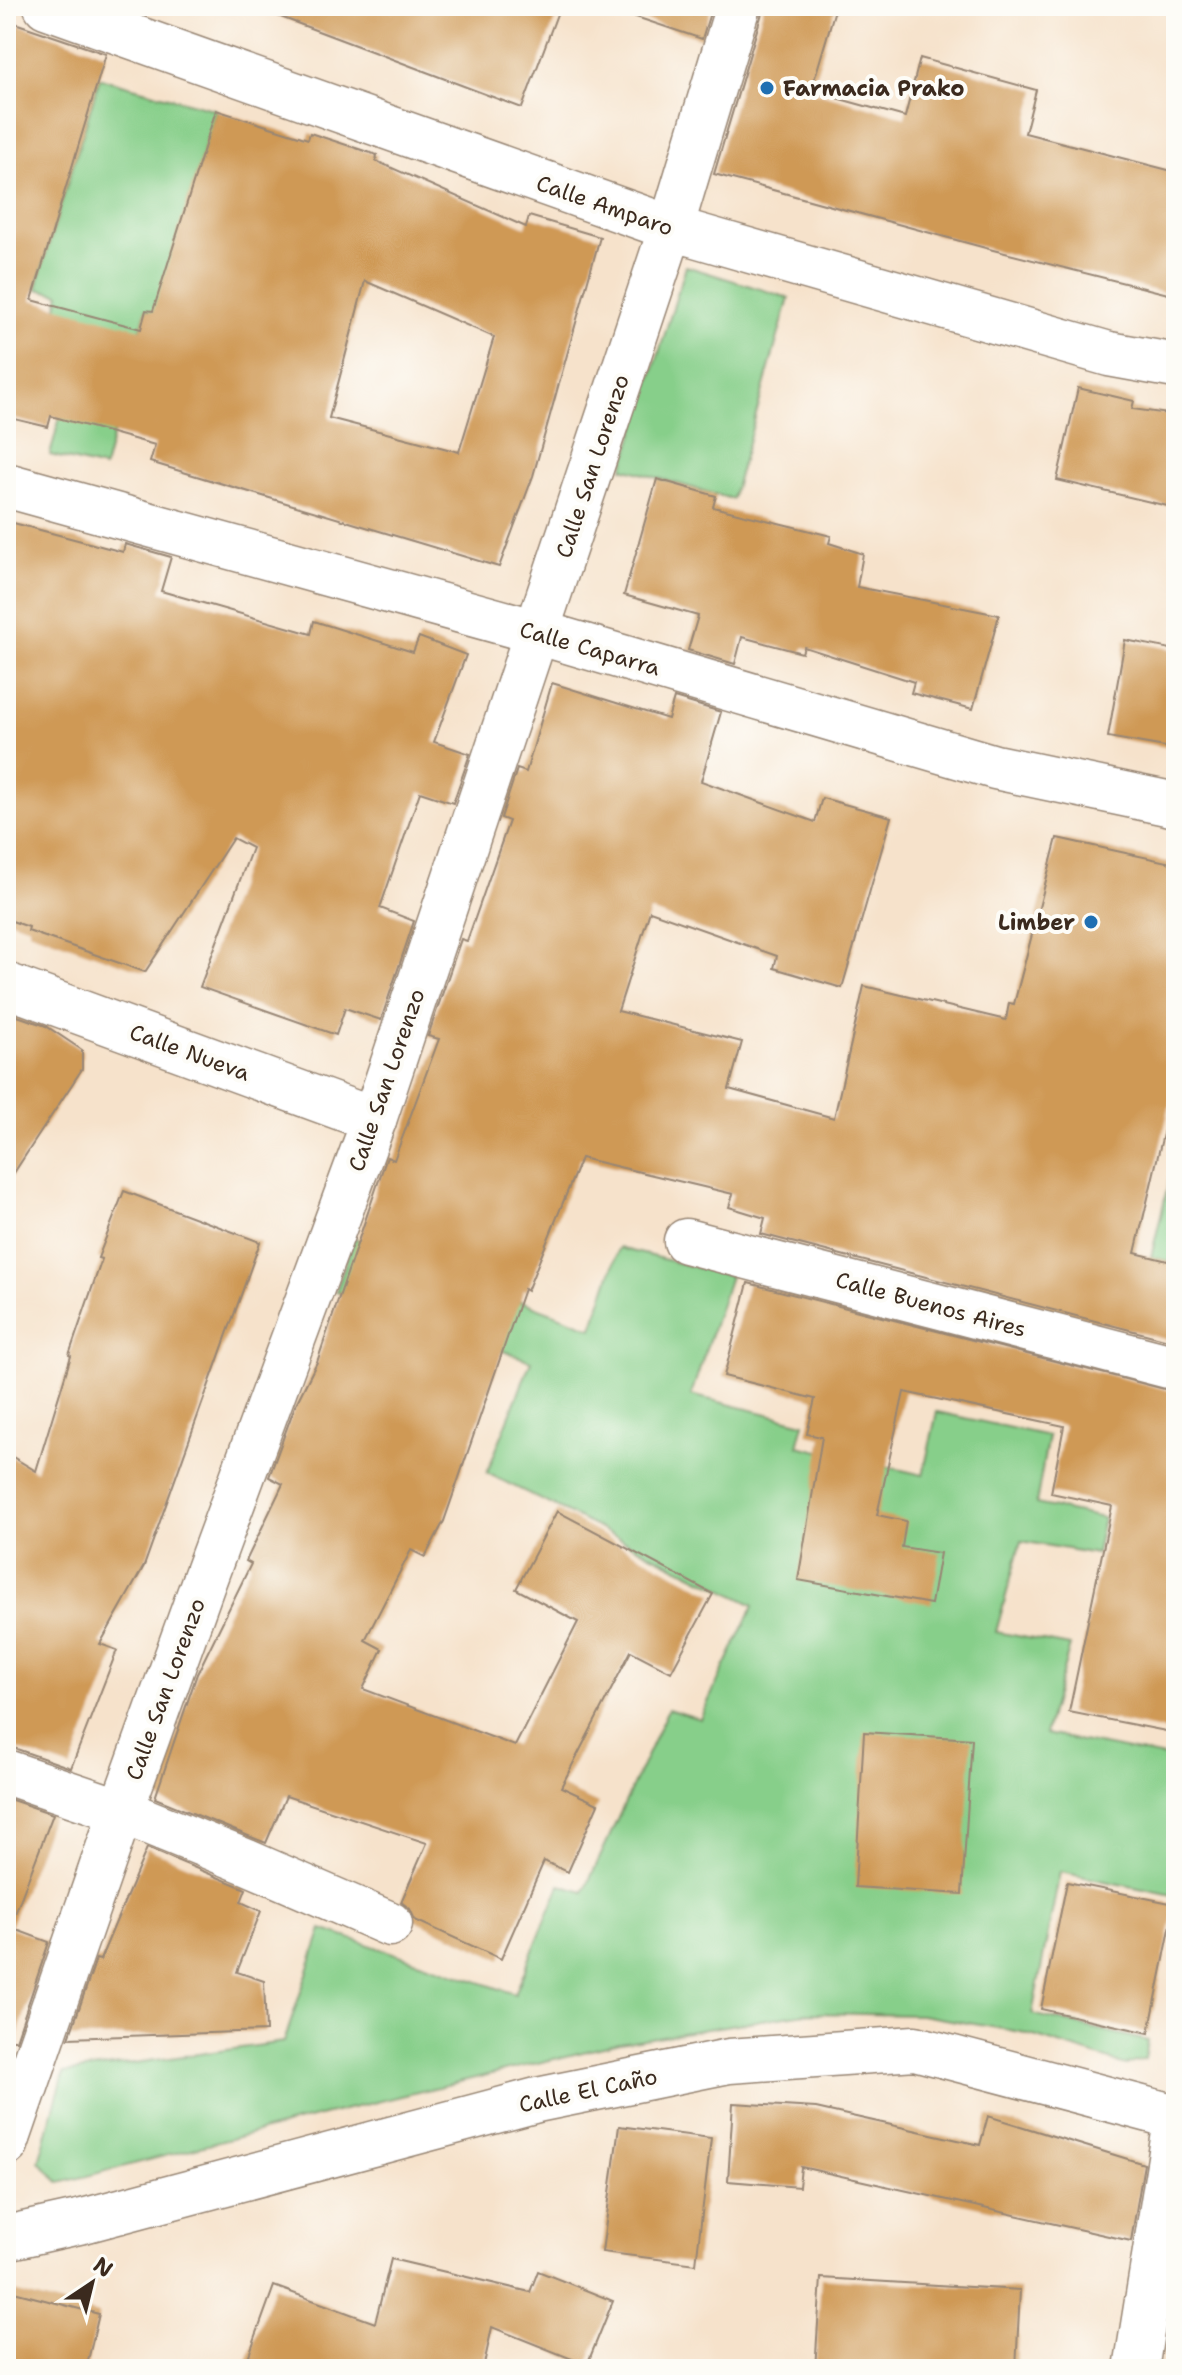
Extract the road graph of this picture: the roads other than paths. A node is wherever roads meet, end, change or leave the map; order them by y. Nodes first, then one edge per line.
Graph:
1 (46, 6) edge
2 (738, 6) edge
3 (671, 228) junction
4 (1176, 366) edge
5 (6, 485) edge
6 (537, 632) junction
7 (1176, 805) edge
8 (6, 985) edge
9 (374, 1120) junction
10 (686, 1241) dead end
11 (1176, 1368) edge
12 (6, 1772) edge
13 (121, 1811) junction
14 (390, 1924) dead end
15 (1176, 2119) edge
16 (8, 2134) edge
17 (6, 2238) edge
18 (1136, 2369) edge

1 - 3 street, Calle Amparo
2 - 3 street, Calle San Lorenzo
3 - 4 street, Calle Amparo
3 - 6 street, Calle San Lorenzo
5 - 6 street, Calle Caparra
6 - 7 street, Calle Caparra
6 - 9 street, Calle San Lorenzo
8 - 9 street, Calle Nueva
9 - 13 street, Calle San Lorenzo
10 - 11 street, Calle Buenos Aires
12 - 13 street
13 - 14 street
13 - 16 street, Calle San Lorenzo
15 - 17 street, Calle El Caño
15 - 18 street

